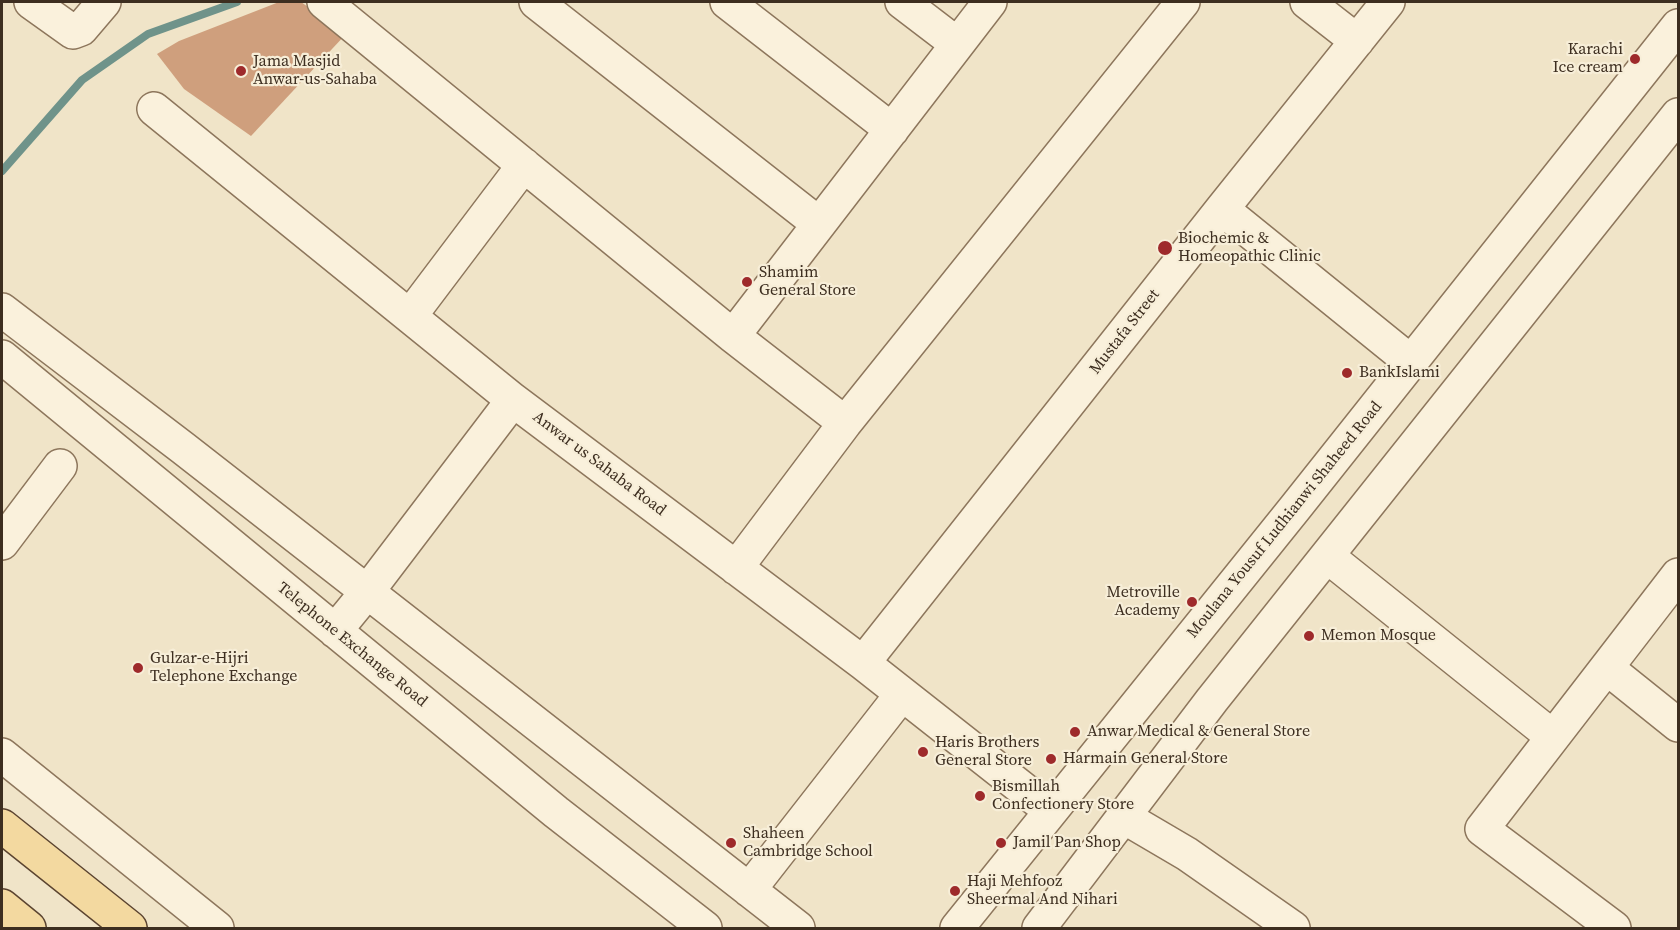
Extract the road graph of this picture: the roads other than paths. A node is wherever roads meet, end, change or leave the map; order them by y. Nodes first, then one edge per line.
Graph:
1 (31, 2) edge
2 (104, 2) edge
3 (324, 2) edge
4 (536, 2) edge
5 (727, 2) edge
6 (902, 2) edge
7 (990, 2) edge
8 (1182, 2) edge
9 (1307, 2) edge
10 (1389, 2) edge
11 (1678, 26) edge
12 (1357, 41) junction
13 (957, 44) junction
14 (154, 109) dead end
15 (1678, 115) edge
16 (892, 130) junction
17 (524, 165) junction
18 (1222, 209) junction
19 (819, 224) junction
20 (2, 310) edge
21 (410, 316) junction
22 (733, 336) junction
23 (2, 357) edge
24 (1411, 362) junction
25 (513, 400) junction
26 (845, 423) junction
27 (60, 466) dead end
28 (2, 543) edge
29 (1326, 556) junction
30 (736, 567) junction
31 (1678, 575) edge
32 (367, 592) junction
33 (335, 631) junction
34 (863, 663) junction
35 (1607, 668) junction
36 (902, 694) junction
37 (1678, 725) edge
38 (1553, 737) junction
39 (2, 755) edge
40 (1051, 811) junction
41 (1124, 817) junction
42 (2, 826) edge
43 (749, 890) junction
44 (2, 906) edge
45 (29, 928) edge
46 (130, 928) edge
47 (217, 928) edge
48 (705, 928) edge
49 (798, 928) edge
50 (957, 928) edge
51 (1039, 928) edge
52 (1293, 928) edge
53 (1614, 928) edge

1 - 2 street
3 - 17 street
4 - 19 street
5 - 16 street
6 - 13 street
7 - 13 street
8 - 26 street
9 - 12 street
10 - 12 street, Mustafa Street
11 - 24 street, Moulana Yousuf Ludhianwi Shaheed Road
12 - 18 street, Mustafa Street
13 - 16 street
14 - 21 street, Anwar us Sahaba Road
15 - 29 street
16 - 19 street
17 - 21 street
17 - 22 street
18 - 24 street
18 - 34 street, Mustafa Street
19 - 22 street
20 - 32 street
21 - 25 street, Anwar us Sahaba Road
22 - 26 street
23 - 33 street, Telephone Exchange Road
24 - 40 street, Moulana Yousuf Ludhianwi Shaheed Road
25 - 30 street, Anwar us Sahaba Road
25 - 32 street
26 - 30 street
27 - 28 street
29 - 38 street
29 - 41 street
30 - 34 street, Anwar us Sahaba Road
31 - 35 street
32 - 33 street
32 - 43 street
33 - 48 street, Telephone Exchange Road
34 - 36 street, Anwar us Sahaba Road
35 - 37 street
35 - 38 street
36 - 40 street, Anwar us Sahaba Road
36 - 43 street
38 - 53 street
39 - 47 street
40 - 50 street, Moulana Yousuf Ludhianwi Shaheed Road
41 - 51 street
41 - 52 street
42 - 46 main road
43 - 49 street
44 - 45 main road

